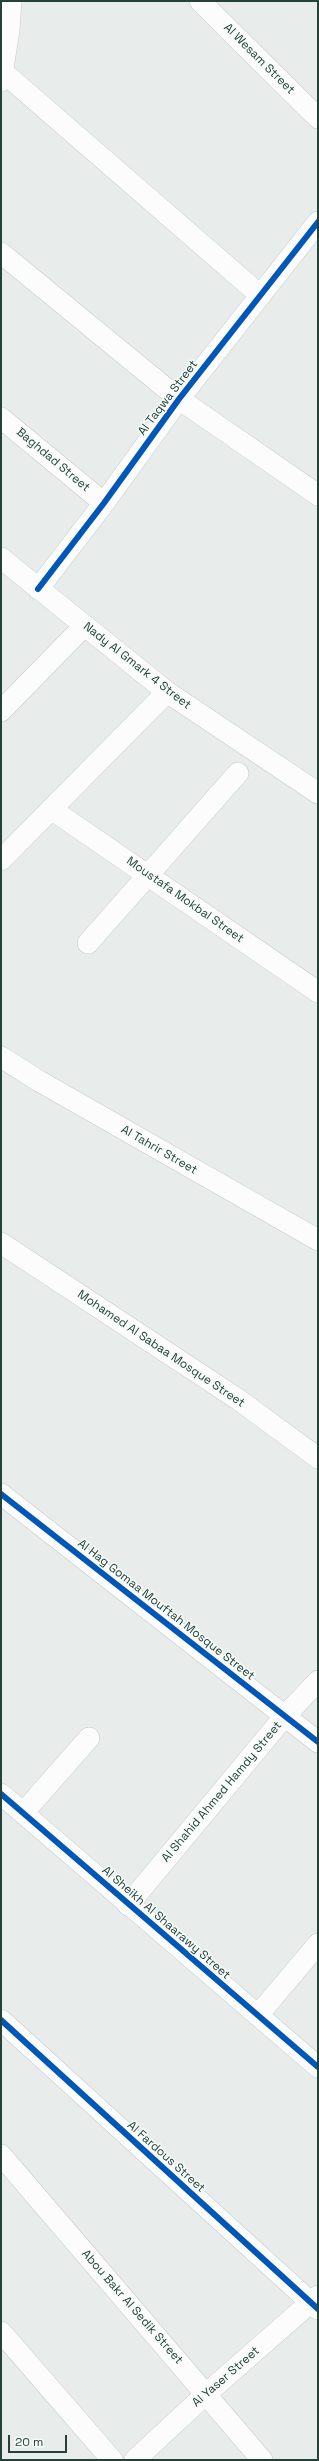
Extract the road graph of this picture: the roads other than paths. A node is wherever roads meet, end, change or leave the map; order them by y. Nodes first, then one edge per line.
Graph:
1 (11, 1) edge
2 (200, 1) edge
3 (2, 77) edge
4 (318, 118) edge
5 (318, 222) edge
6 (1, 254) edge
7 (260, 295) junction
8 (179, 399) junction
9 (1, 418) edge
10 (318, 496) edge
11 (104, 503) junction
12 (1, 558) edge
13 (38, 589) junction
14 (84, 626) junction
15 (167, 692) junction
16 (1, 711) edge
17 (238, 773) dead end
18 (318, 793) edge
19 (51, 809) junction
20 (1, 860) edge
21 (148, 875) junction
22 (88, 943) dead end
23 (318, 992) edge
24 (1, 1057) edge
25 (318, 1240) edge
26 (1, 1243) edge
27 (318, 1458) edge
28 (1, 1494) edge
29 (318, 1681) edge
30 (284, 1718) junction
31 (89, 1738) dead end
32 (318, 1742) edge
33 (1, 1794) edge
34 (23, 1813) junction
35 (128, 1905) junction
36 (318, 1944) edge
37 (258, 2015) junction
38 (1, 2020) edge
39 (318, 2067) edge
40 (1, 2156) edge
41 (315, 2303) edge
42 (1, 2332) edge
43 (206, 2394) junction
44 (112, 2460) edge
45 (135, 2460) edge
46 (262, 2460) edge

1 - 3 street
2 - 4 street, Al Wesam Street
3 - 7 street
5 - 7 street, Al Taqwa Street
6 - 8 street
7 - 8 street, Al Taqwa Street
8 - 10 street
8 - 11 street, Al Taqwa Street
9 - 11 street, Baghdad Street
11 - 13 street, Al Taqwa Street
12 - 13 street, Nady Al Gmark 4 Street
13 - 14 street, Nady Al Gmark 4 Street
14 - 15 street, Nady Al Gmark 4 Street
14 - 16 street
15 - 18 street, Nady Al Gmark 4 Street
15 - 19 street
17 - 21 street
19 - 20 street
19 - 21 street, Moustafa Mokbal Street
21 - 22 street
21 - 23 street, Moustafa Mokbal Street
24 - 25 street, Al Tahrir Street
26 - 27 street, Mohamed Al Sabaa Mosque Street
28 - 30 street, Al Hag Gomaa Mouftah Mosque Street
29 - 30 street, Al Shahid Ahmed Hamdy Street
30 - 32 street, Al Hag Gomaa Mouftah Mosque Street
30 - 35 street, Al Shahid Ahmed Hamdy Street
31 - 34 street
33 - 34 street, Al Sheikh Al Shaarawy Street
34 - 35 street, Al Sheikh Al Shaarawy Street
35 - 37 street, Al Sheikh Al Shaarawy Street
36 - 37 street
37 - 39 street, Al Sheikh Al Shaarawy Street
38 - 41 street, Al Fardous Street
40 - 43 street, Abou Bakr Al Sedik Street
41 - 43 street, Al Yaser Street
42 - 44 street
43 - 45 street, Al Yaser Street
43 - 46 street, Abou Bakr Al Sedik Street

